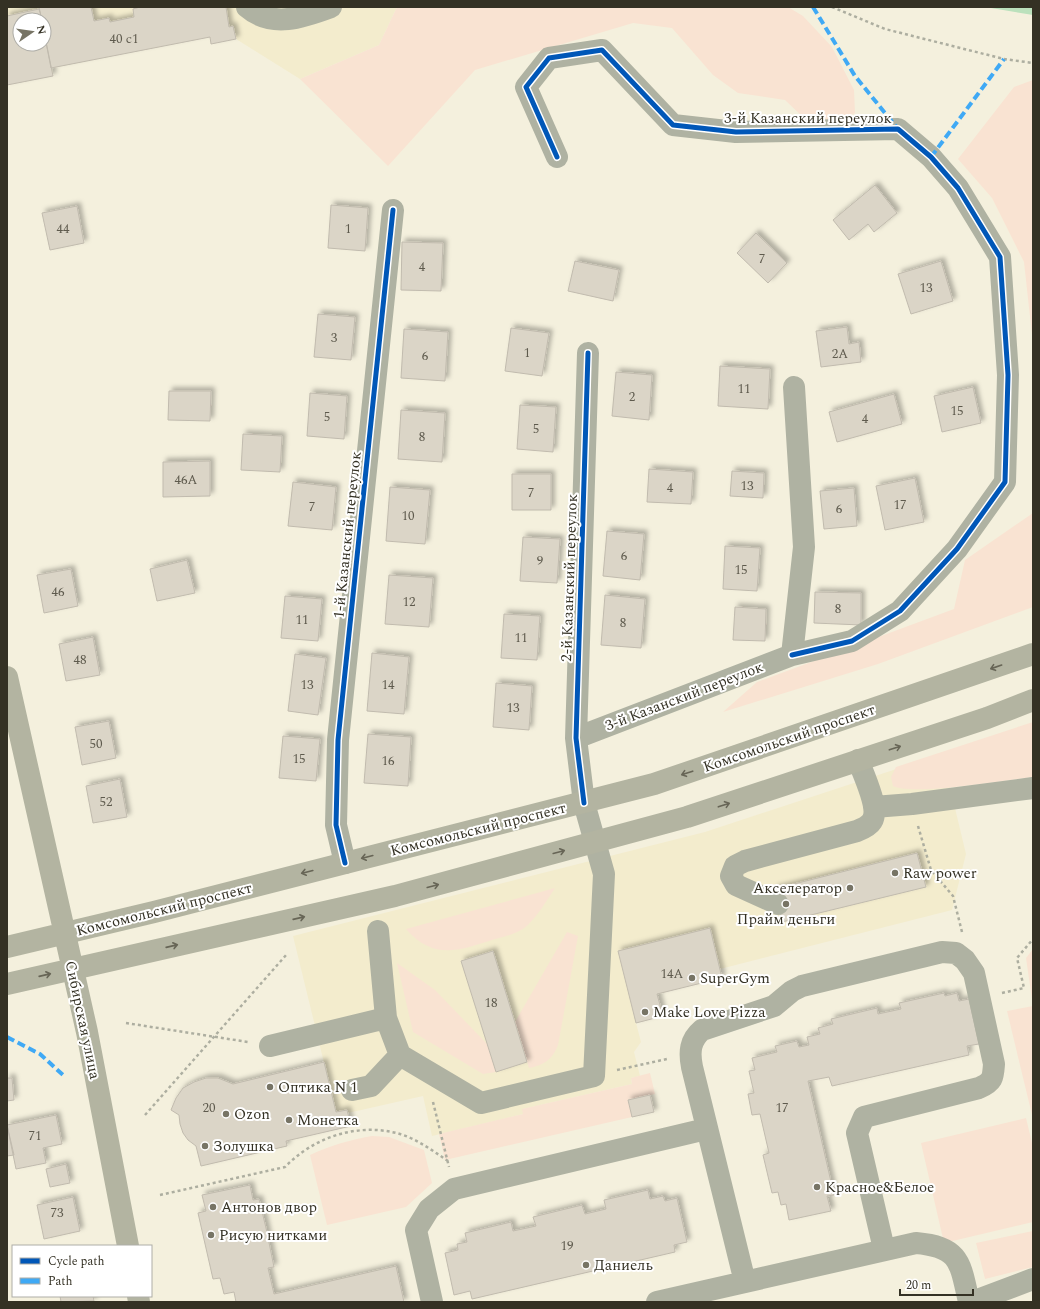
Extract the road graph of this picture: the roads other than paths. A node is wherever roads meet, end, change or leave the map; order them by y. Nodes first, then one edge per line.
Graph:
1 (247, 7) edge
2 (330, 7) edge
3 (557, 157) dead end
4 (393, 210) dead end
5 (588, 353) dead end
6 (794, 386) dead end
7 (1033, 654) edge
8 (792, 655) junction
9 (7, 677) edge
10 (1033, 700) edge
11 (576, 738) junction
12 (858, 760) junction
13 (1033, 788) edge
14 (584, 803) junction
15 (874, 807) junction
16 (595, 842) junction
17 (345, 863) junction
18 (778, 904) dead end
19 (378, 931) dead end
20 (64, 934) junction
21 (7, 947) edge
22 (72, 969) junction
23 (7, 984) edge
24 (386, 1018) junction
25 (270, 1046) road end
26 (400, 1055) junction
27 (352, 1090) dead end
28 (706, 1129) junction
29 (128, 1245) edge
30 (884, 1249) junction
31 (1033, 1279) edge
32 (745, 1282) junction
33 (432, 1302) edge
34 (657, 1302) edge
35 (971, 1302) edge

1 - 2 street
3 - 8 street, 3-й Казанский переулок
4 - 17 street, 1-й Казанский переулок
5 - 11 street, 2-й Казанский переулок
6 - 8 street
7 -> 14 main road, Комсомольский проспект
8 - 11 street, 3-й Казанский переулок
9 - 20 main road, Сибирская улица
12 -> 10 main road
11 - 14 street, 2-й Казанский переулок
12 - 15 street
16 -> 12 main road
13 - 15 street
14 - 16 street, 2-й Казанский переулок
14 -> 17 main road, Комсомольский проспект
15 - 18 street
22 -> 16 main road
16 - 26 street, 2-й Казанский переулок
17 -> 20 main road, Комсомольский проспект
19 - 24 street
20 - 21 main road, Комсомольский проспект
20 - 22 main road, Сибирская улица
23 -> 22 main road
22 - 29 main road, Сибирская улица
24 - 25 street
24 - 26 street
26 - 27 street
28 - 30 street
28 - 32 street
28 - 33 street
30 - 32 street
30 - 35 street
31 - 35 street
32 - 34 street

